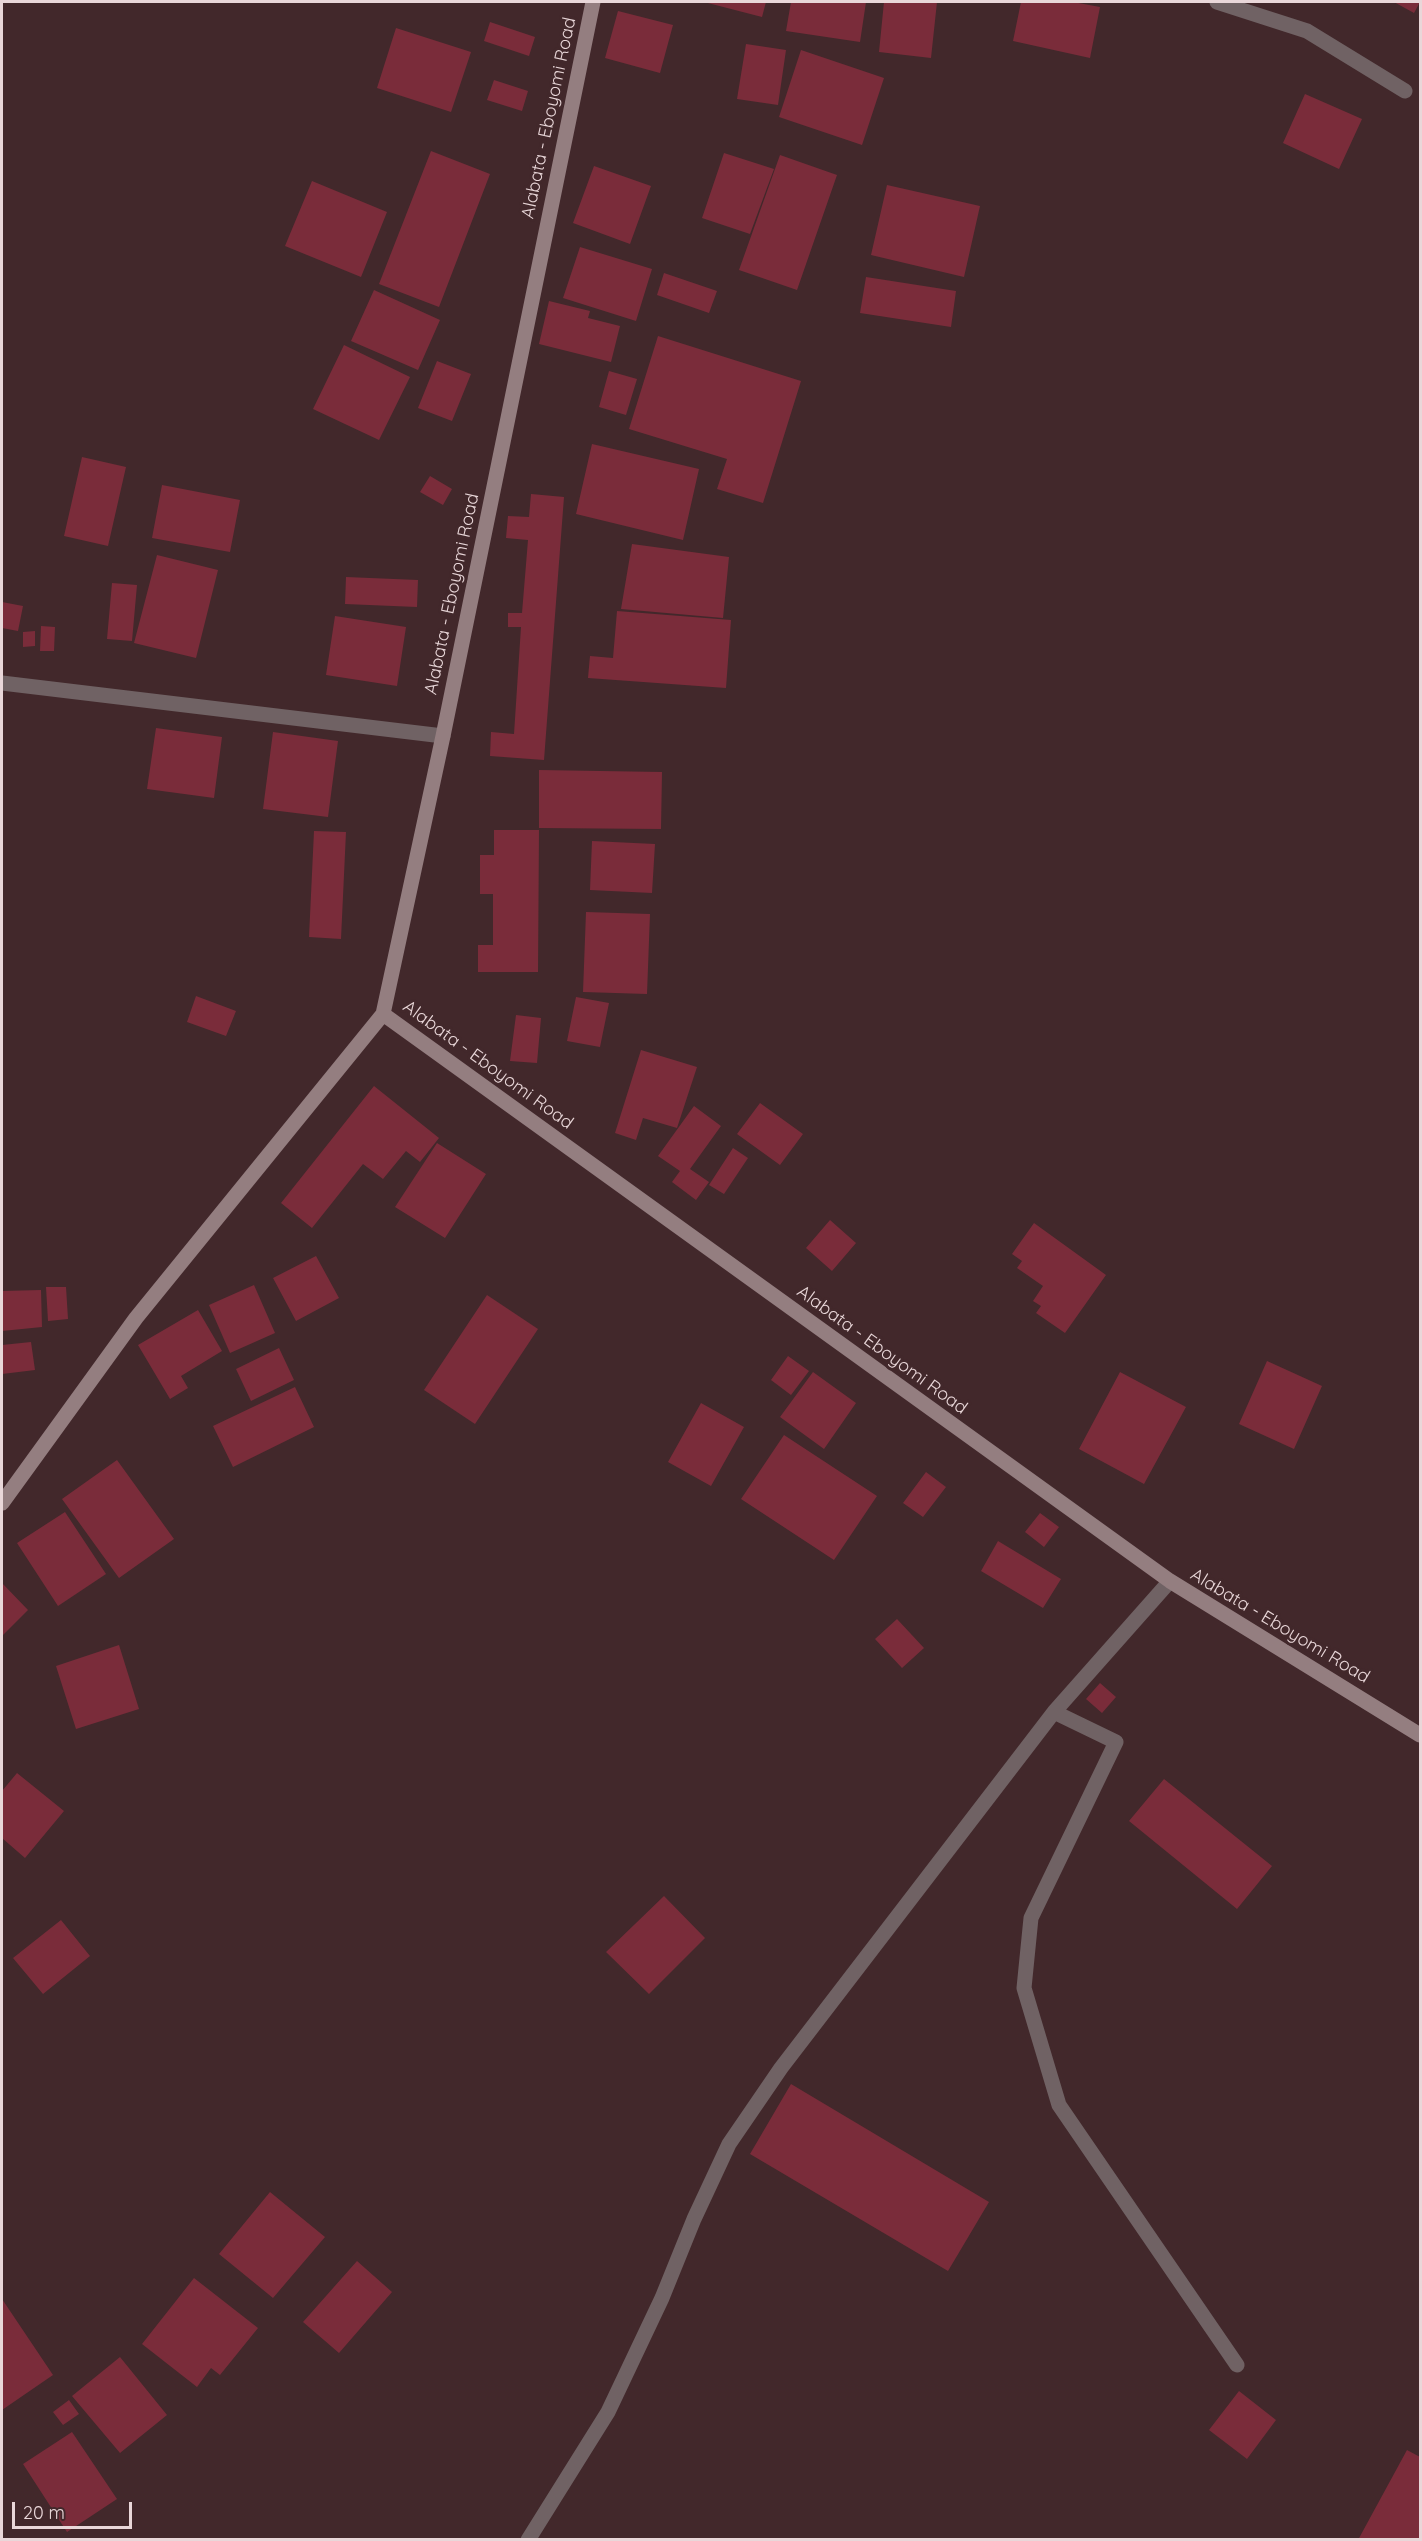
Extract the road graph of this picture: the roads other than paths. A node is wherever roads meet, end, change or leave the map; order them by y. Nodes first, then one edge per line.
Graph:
1 (593, 2) edge
2 (1217, 2) edge
3 (1405, 91) dead end
4 (2, 683) edge
5 (443, 736) junction
6 (383, 1014) junction
7 (2, 1503) edge
8 (1170, 1581) junction
9 (1054, 1712) junction
10 (1420, 1735) edge
11 (1237, 2365) dead end
12 (528, 2540) edge

1 - 5 main road, Alabata - Eboyomi Road
2 - 3 street
4 - 5 street
5 - 6 main road, Alabata - Eboyomi Road
6 - 7 main road
6 - 8 main road, Alabata - Eboyomi Road
8 - 9 street
8 - 10 main road, Alabata - Eboyomi Road
9 - 11 street
9 - 12 street

